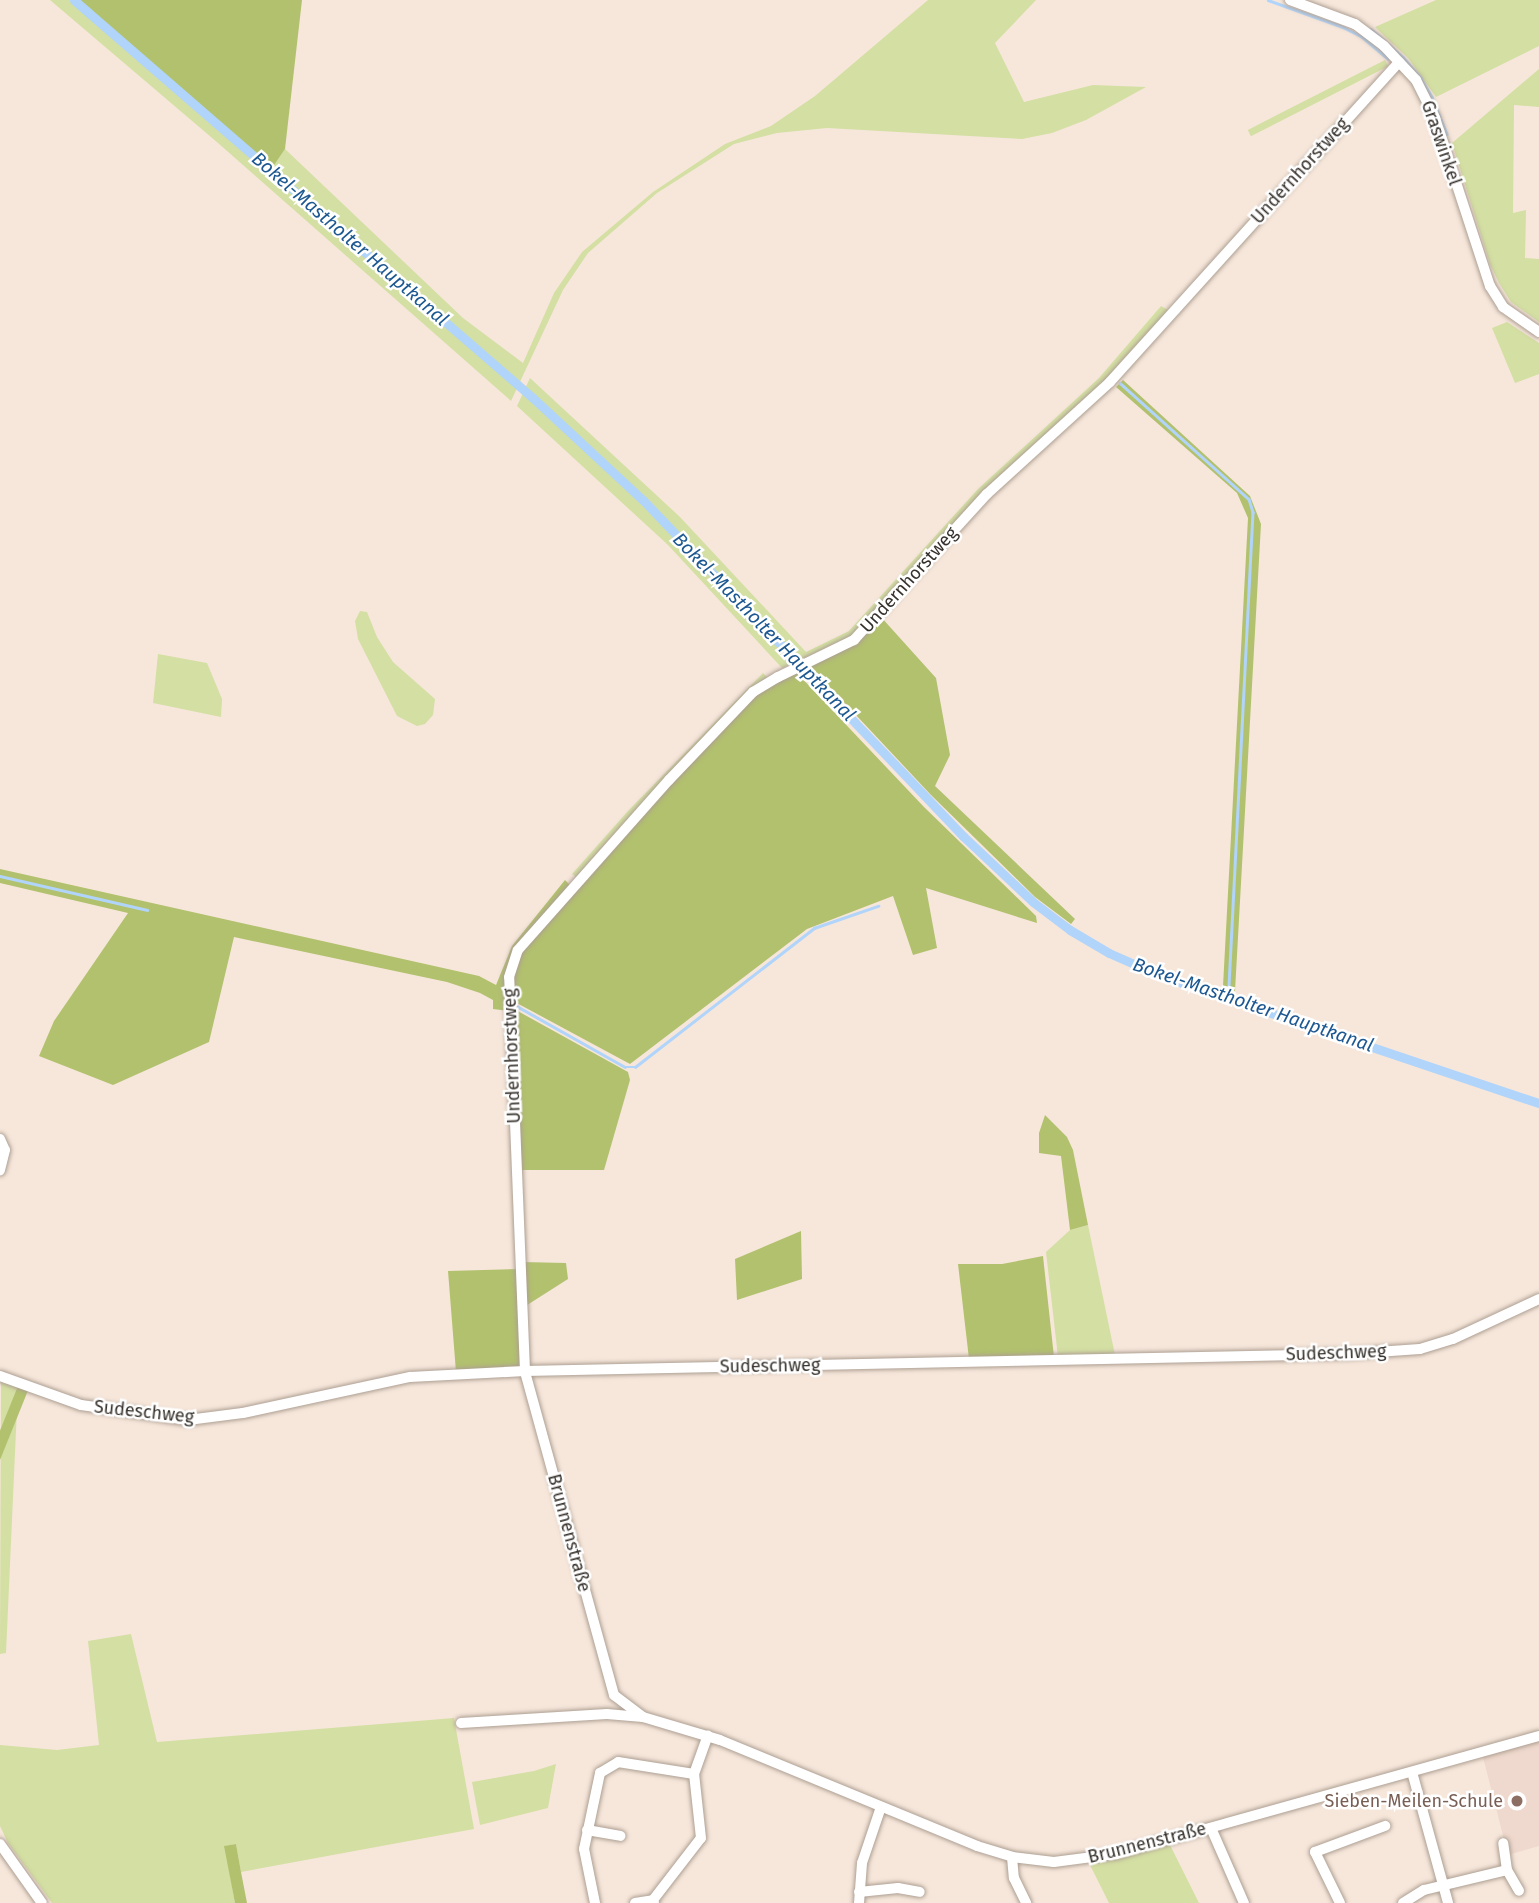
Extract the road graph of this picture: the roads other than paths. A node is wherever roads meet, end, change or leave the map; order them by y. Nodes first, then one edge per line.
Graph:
1 (1290, 0) edge
2 (1399, 62) junction
3 (1539, 332) edge
4 (0, 1139) edge
5 (0, 1170) edge
6 (1539, 1299) edge
7 (525, 1371) junction
8 (0, 1376) edge
9 (614, 1695) junction
10 (607, 1714) junction
11 (643, 1717) junction
12 (461, 1723) dead end
13 (708, 1735) junction
14 (1539, 1736) edge
15 (1412, 1772) junction
16 (694, 1774) junction
17 (881, 1807) junction
18 (1385, 1826) dead end
19 (1211, 1828) junction
20 (587, 1830) junction
21 (620, 1836) dead end
22 (1503, 1843) dead end
23 (0, 1844) edge
24 (1012, 1857) junction
25 (1507, 1870) junction
26 (1442, 1885) junction
27 (1519, 1891) dead end
28 (919, 1892) dead end
29 (859, 1898) edge
30 (654, 1901) edge
31 (42, 1903) edge
32 (594, 1903) edge
33 (635, 1903) edge
34 (1026, 1903) edge
35 (1244, 1903) edge
36 (1340, 1903) edge
37 (1403, 1903) edge
38 (1448, 1903) edge

1 - 2 street, Graswinkel
2 - 3 street, Graswinkel
2 - 7 street, Undernhorstweg
4 - 5 street
6 - 7 street, Sudeschweg
7 - 8 street, Sudeschweg
7 - 9 street, Brunnenstraße
9 - 10 street
9 - 11 street, Brunnenstraße
10 - 11 street, Brunnenstraße
10 - 12 street, Brunnenstraße
11 - 13 street, Brunnenstraße
13 - 16 street
13 - 17 street, Brunnenstraße
14 - 15 street, Brunnenstraße
15 - 19 street, Brunnenstraße
15 - 26 street
16 - 20 street
16 - 30 street
17 - 24 street, Brunnenstraße
17 - 29 street
18 - 36 street
19 - 24 street, Brunnenstraße
19 - 35 street
20 - 21 street
20 - 32 street
22 - 25 street
23 - 31 street
24 - 34 street
25 - 26 street
25 - 27 street
26 - 37 street
26 - 38 street
28 - 29 street
30 - 33 street

